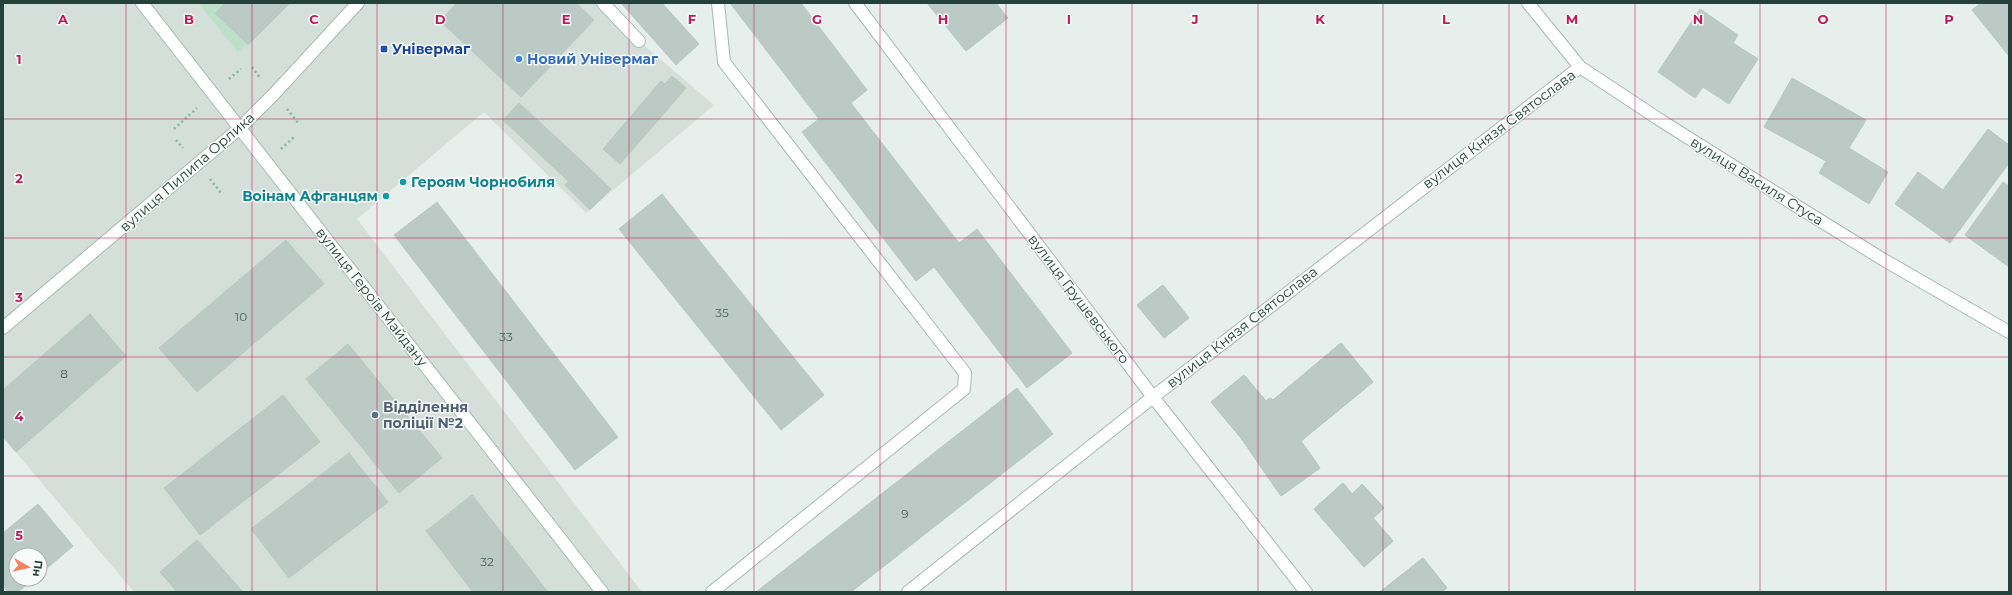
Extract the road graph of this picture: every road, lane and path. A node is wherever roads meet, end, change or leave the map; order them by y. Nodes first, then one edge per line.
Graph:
1 (142, 3) edge
2 (358, 3) edge
3 (603, 3) edge
4 (718, 3) edge
5 (855, 3) edge
6 (1528, 3) edge
7 (639, 41) dead end
8 (1580, 67) junction
9 (240, 128) junction
10 (3, 328) edge
11 (2009, 332) edge
12 (1153, 397) junction
13 (602, 592) edge
14 (712, 592) edge
15 (908, 592) edge
16 (1306, 592) edge

1 - 9 street, вулиця Героїв Майдану
2 - 9 street, вулиця Пилипа Орлика
3 - 7 street
4 - 14 street
5 - 12 street, вулиця Грушевського
6 - 8 street, вулиця Василя Стуса
8 - 11 street, вулиця Василя Стуса
8 - 12 street, вулиця Князя Святослава
9 - 10 street, вулиця Пилипа Орлика
9 - 13 street, вулиця Героїв Майдану
12 - 15 street, вулиця Князя Святослава
12 - 16 street, вулиця Грушевського

